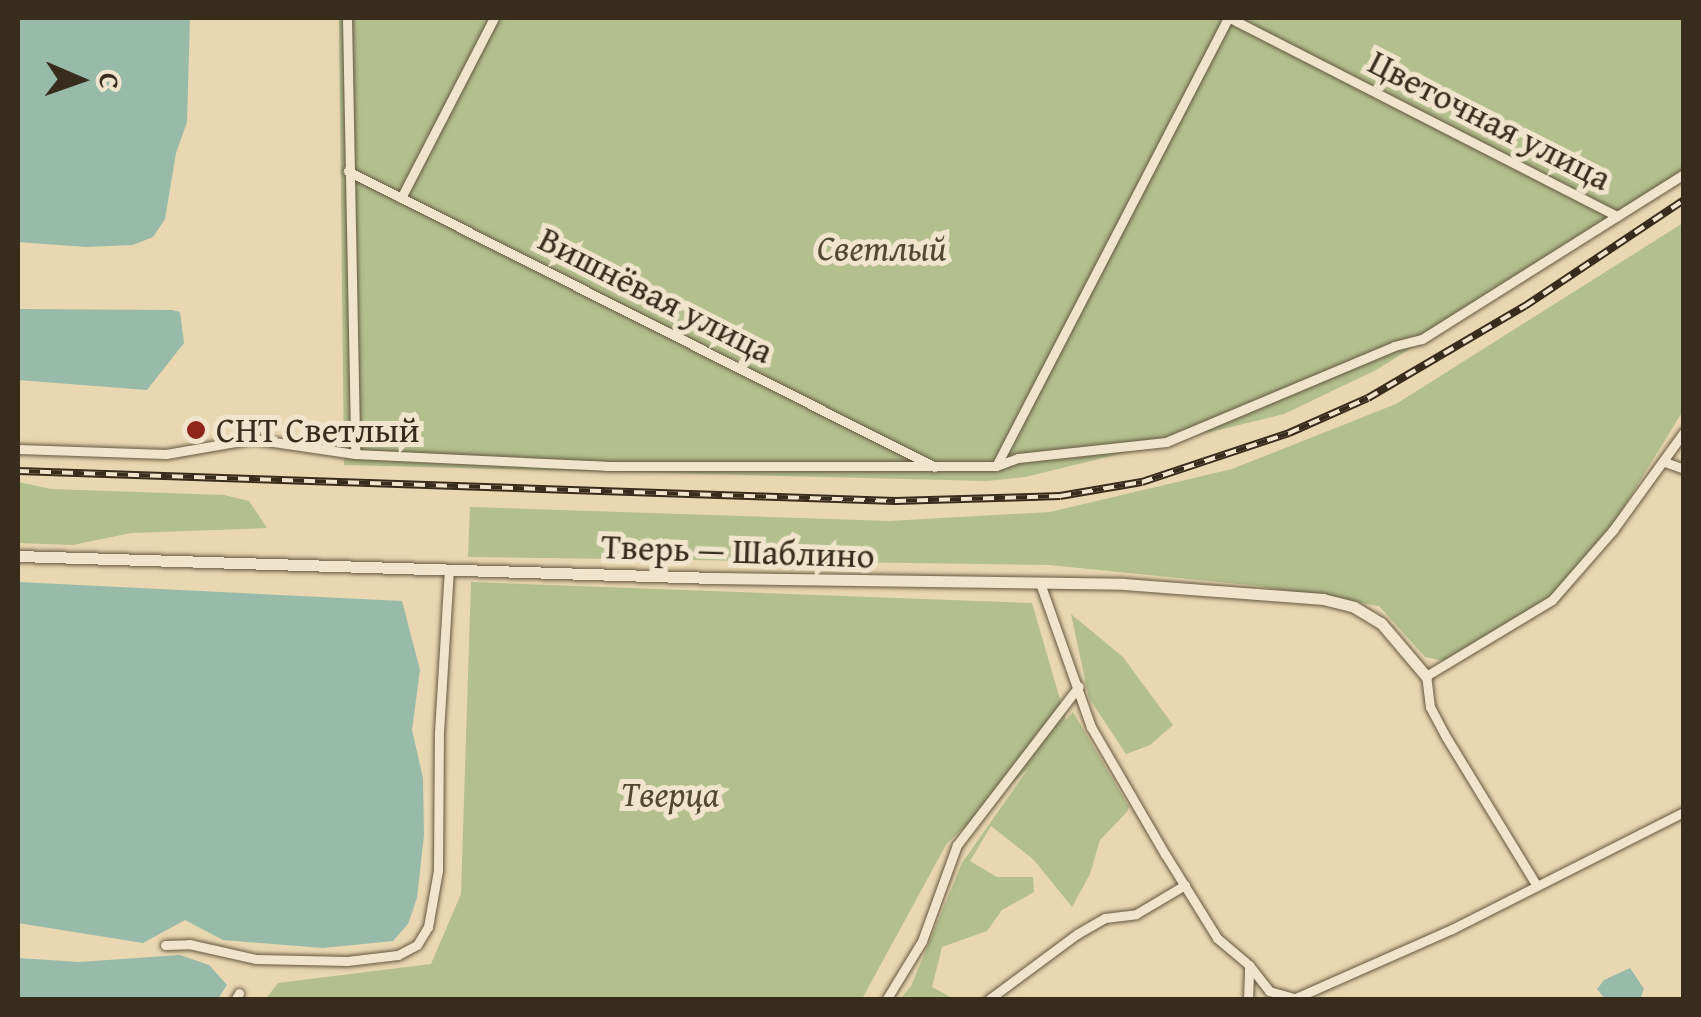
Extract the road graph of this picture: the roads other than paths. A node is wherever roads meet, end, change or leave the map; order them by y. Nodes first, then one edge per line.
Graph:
1 (346, 18) edge
2 (494, 18) edge
3 (1229, 18) edge
4 (348, 171) junction
5 (1684, 174) edge
6 (401, 198) junction
7 (1617, 216) junction
8 (1684, 432) edge
9 (18, 450) edge
10 (355, 454) junction
11 (1665, 462) junction
12 (996, 466) junction
13 (939, 469) junction
14 (1684, 469) edge
15 (18, 556) edge
16 (449, 569) junction
17 (1040, 583) junction
18 (1426, 676) junction
19 (1078, 686) junction
20 (1684, 812) edge
21 (1185, 884) junction
22 (1537, 886) junction
23 (165, 945) dead end
24 (1249, 965) junction
25 (1293, 999) edge
26 (886, 1000) edge
27 (988, 1000) edge
28 (1248, 1000) edge

1 - 4 street
2 - 6 street
3 - 7 street, Цветочная улица
3 - 12 street
4 - 6 street, Вишнёвая улица
4 - 10 street
5 - 7 street
6 - 13 street, Вишнёвая улица
7 - 12 street
8 - 11 street
9 - 10 street
10 - 13 street
11 - 14 street
11 - 18 street
12 - 13 street
15 - 16 street, Тверь — Шаблино
16 - 17 street, Тверь — Шаблино
16 - 23 street
17 - 18 street, Тверь — Шаблино
17 - 19 street
18 - 22 street
19 - 21 street
19 - 26 street
20 - 22 street
21 - 24 street
21 - 27 street
22 - 25 street
24 - 25 street
24 - 28 street

